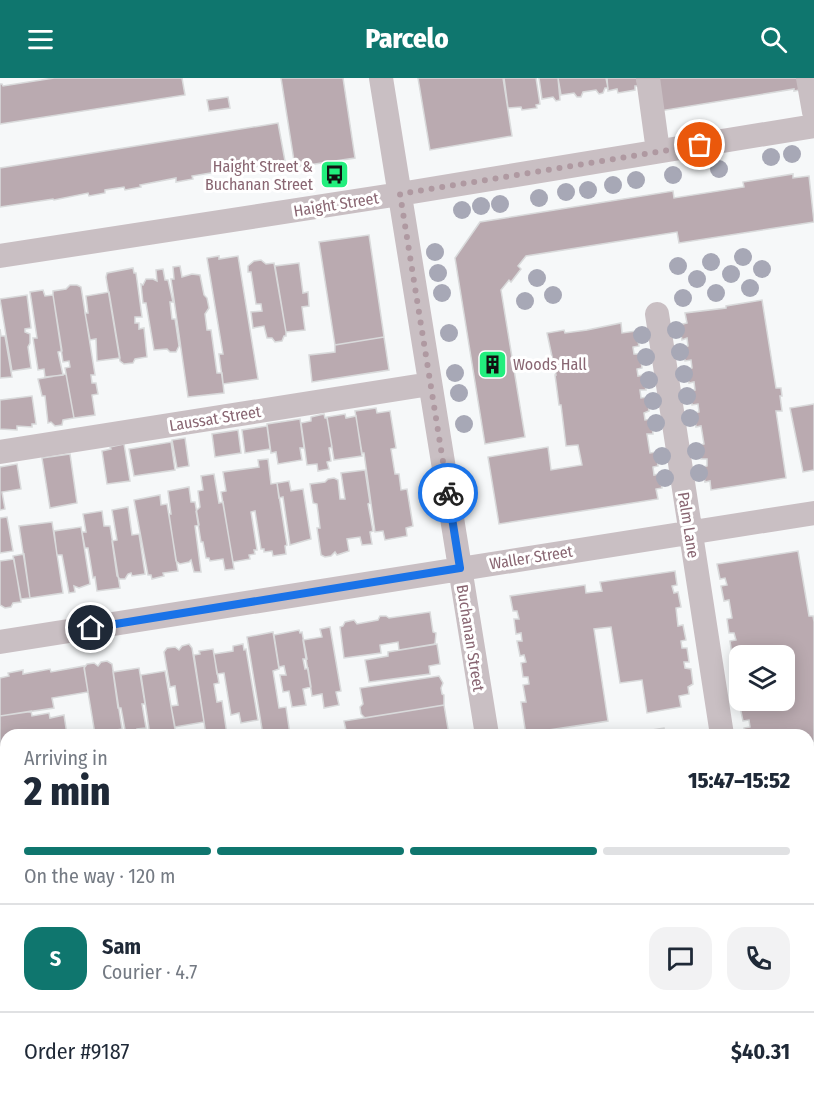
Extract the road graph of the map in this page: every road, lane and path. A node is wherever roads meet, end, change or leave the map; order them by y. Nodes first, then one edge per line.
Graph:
1 (381, 78) edge
2 (648, 78) edge
3 (808, 78) edge
4 (814, 112) edge
5 (814, 126) edge
6 (658, 152) junction
7 (400, 194) junction
8 (0, 256) edge
9 (657, 314) dead end
10 (430, 384) junction
11 (0, 453) edge
12 (814, 513) edge
13 (690, 532) junction
14 (460, 568) junction
15 (0, 642) edge
16 (486, 729) edge
17 (721, 729) edge

1 - 7 street, Buchanan Street
2 - 6 street
3 - 4 street
5 - 6 street, Haight Street
6 - 7 street, Haight Street
7 - 8 street, Haight Street
7 - 10 street, Buchanan Street
9 - 13 street, Palm Lane
10 - 11 street, Laussat Street
10 - 14 street, Buchanan Street
12 - 13 street, Waller Street
13 - 14 street, Waller Street
13 - 17 street, Palm Lane
14 - 15 street, Waller Street
14 - 16 street, Buchanan Street

